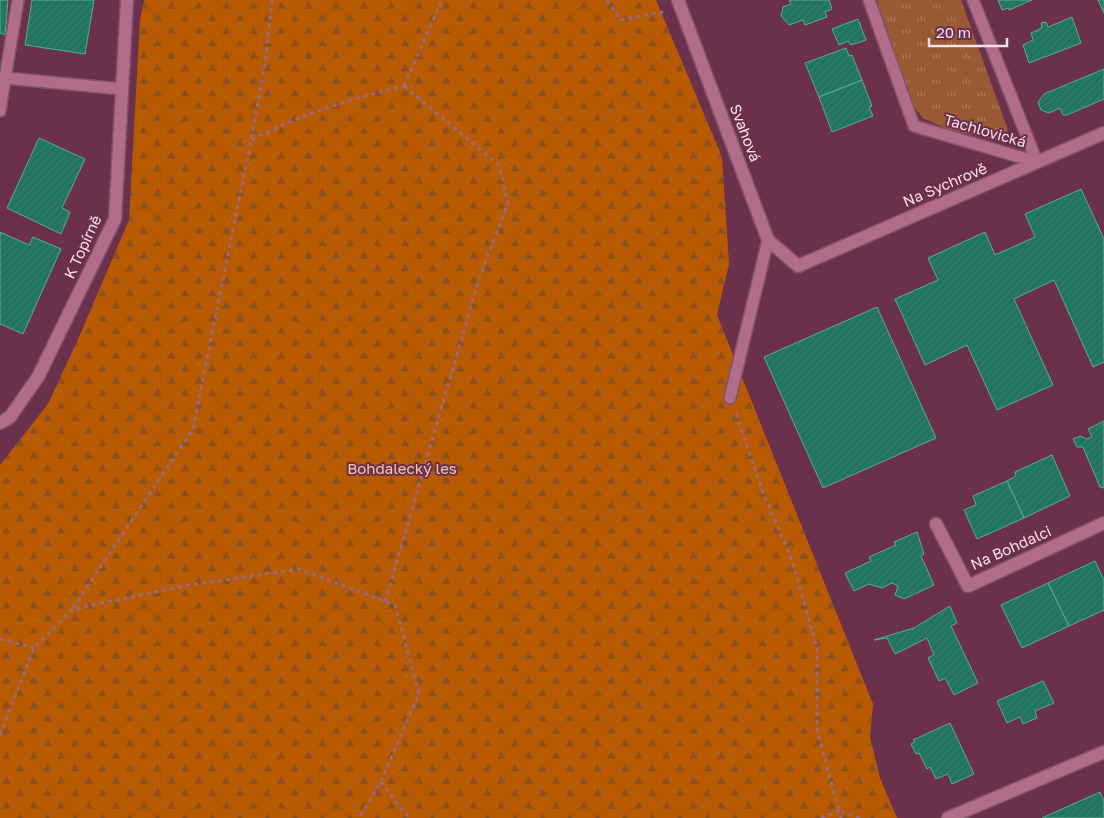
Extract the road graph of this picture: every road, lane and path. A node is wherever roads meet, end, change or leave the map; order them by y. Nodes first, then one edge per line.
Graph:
1 (18, 0) edge
2 (127, 0) edge
3 (272, 0) edge
4 (442, 0) edge
5 (607, 0) edge
6 (869, 0) edge
7 (973, 0) edge
8 (679, 4) edge
9 (6, 78) junction
10 (404, 86) junction
11 (122, 89) junction
12 (0, 111) edge
13 (1104, 134) edge
14 (251, 140) junction
15 (1037, 162) junction
16 (768, 240) junction
17 (798, 266) joint
18 (730, 398) joint
19 (0, 423) edge
20 (1104, 523) edge
21 (936, 524) dead end
22 (385, 602) junction
23 (73, 609) junction
24 (0, 639) edge
25 (34, 648) junction
26 (0, 735) edge
27 (1104, 752) edge
28 (381, 782) junction
29 (839, 811) junction
30 (359, 818) edge
31 (409, 818) edge
32 (821, 818) edge
33 (841, 818) edge
34 (862, 818) edge
35 (948, 818) edge

1 - 9 lane
2 - 11 street, K Topírně
3 - 14 path
4 - 10 path
5 - 8 path
6 - 15 lane, Tachlovická
7 - 15 lane, Tachlovická
8 - 16 street, Svahová
9 - 11 lane
9 - 12 lane
10 - 14 path
10 - 22 path
11 - 19 street, K Topírně
13 - 15 street, Na Sychrově
14 - 23 path
15 - 17 street, Na Sychrově
16 - 17 street, Svahová
16 - 18 lane
18 - 29 path
20 - 21 street, Na Bohdalci
22 - 23 path
22 - 28 path
23 - 25 path
24 - 25 path
25 - 26 path
27 - 35 street
28 - 30 path
28 - 31 path
29 - 32 path
29 - 33 path
29 - 34 path

